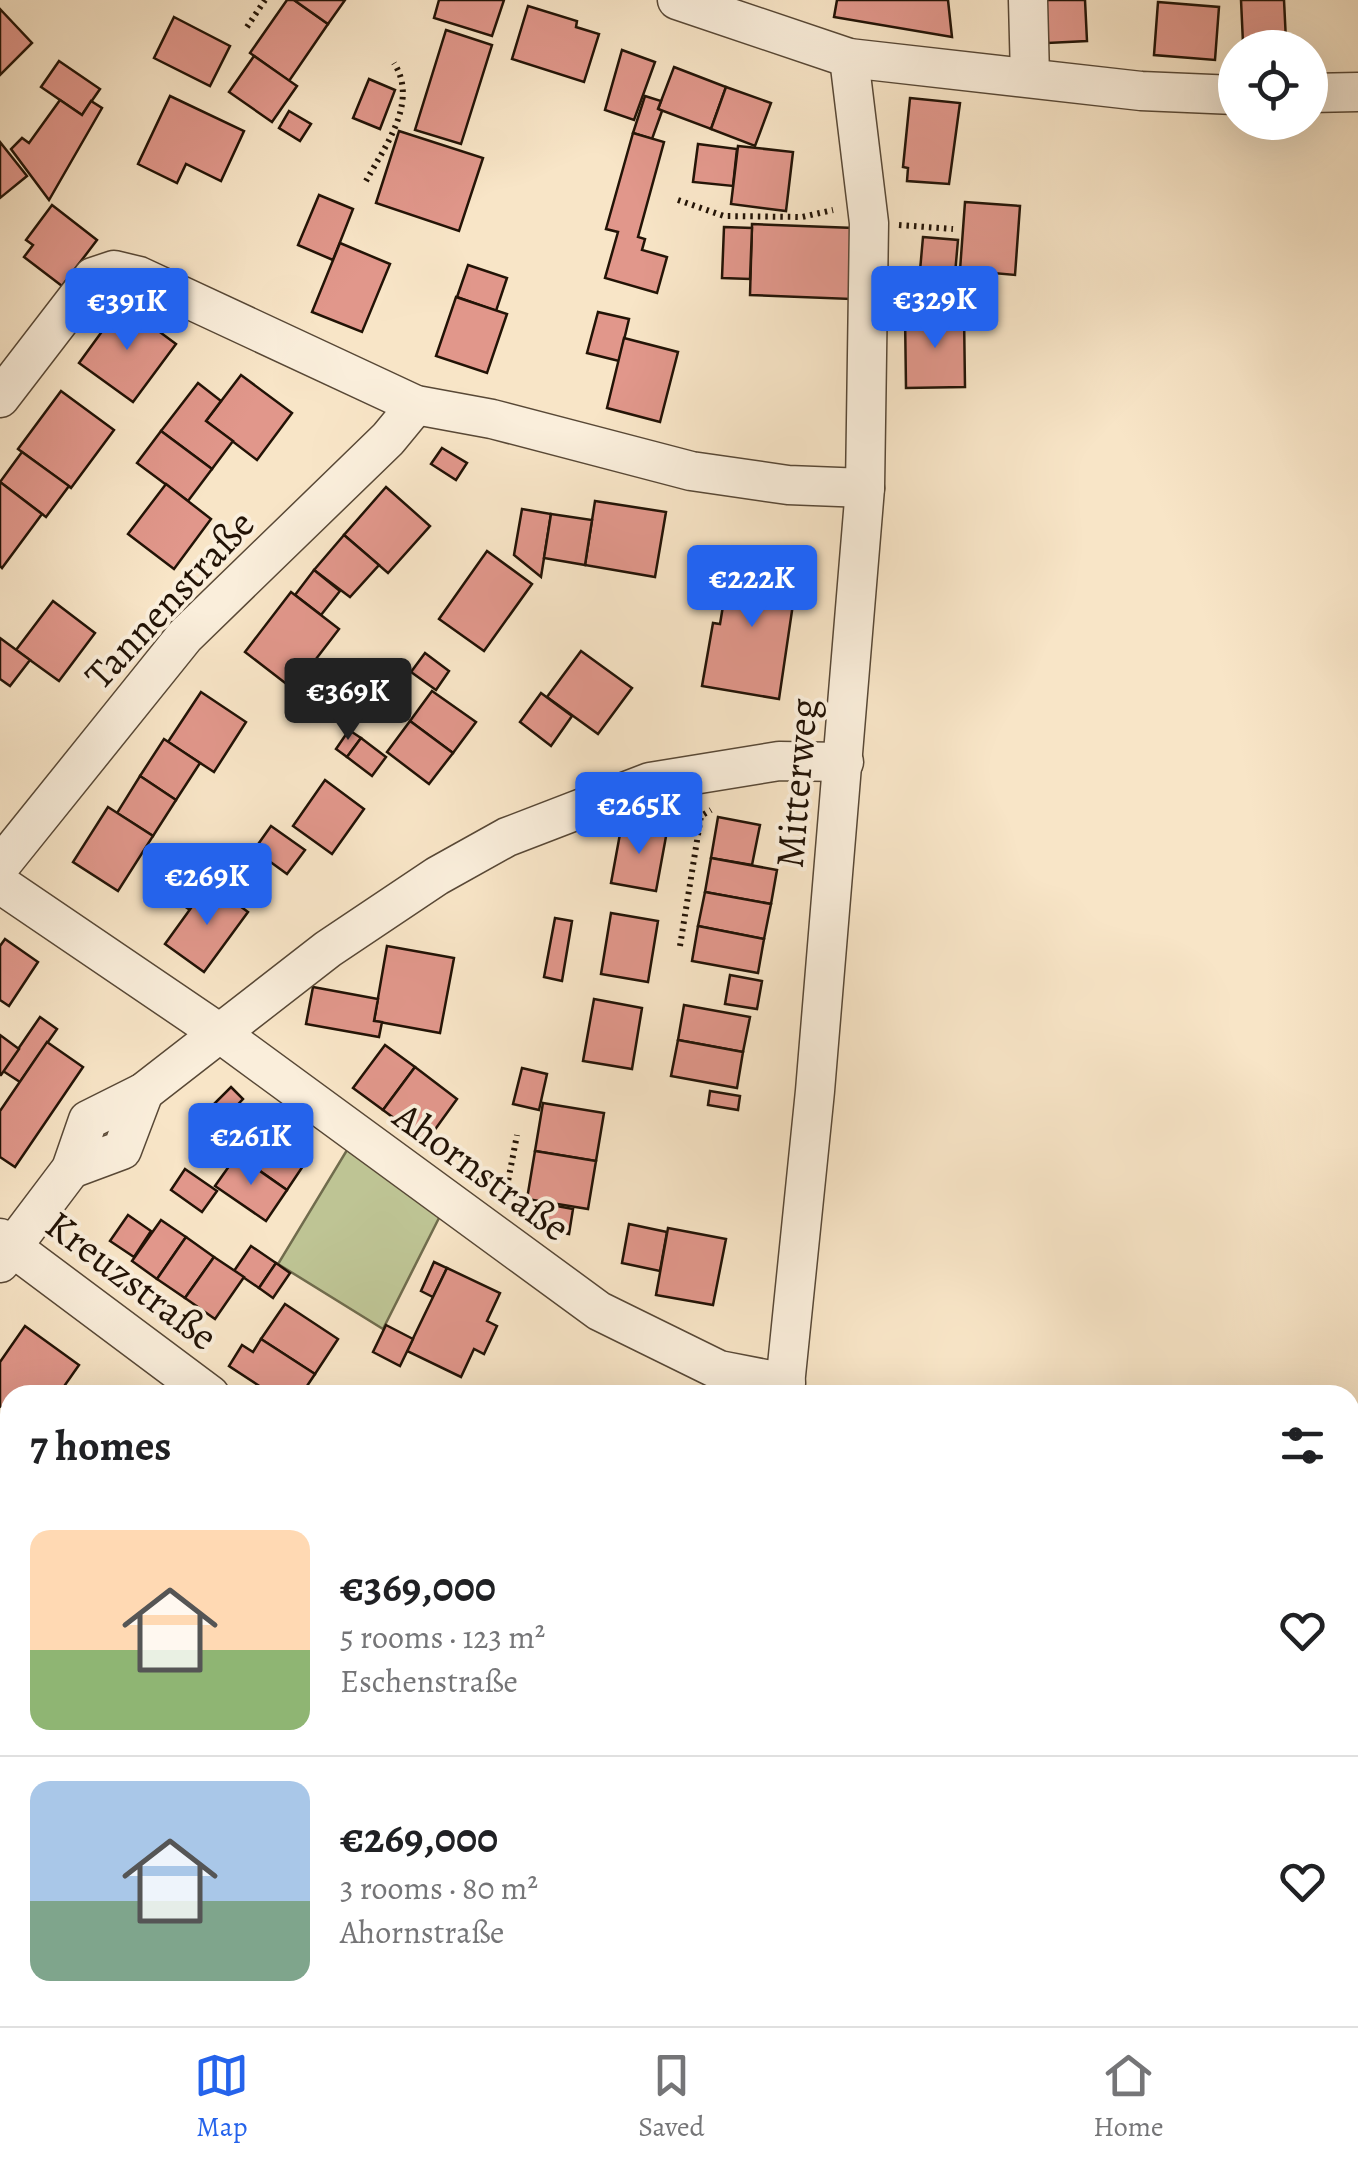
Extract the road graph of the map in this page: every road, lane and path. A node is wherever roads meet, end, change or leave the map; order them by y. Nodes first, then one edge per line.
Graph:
1 (265, 0) edge
2 (676, 0) edge
3 (1028, 0) edge
4 (247, 27) dead end
5 (849, 58) junction
6 (394, 63) dead end
7 (1030, 77) junction
8 (1358, 92) edge
9 (1328, 93) edge
10 (1218, 94) edge
11 (366, 181) dead end
12 (678, 200) dead end
13 (868, 213) junction
14 (953, 229) dead end
15 (0, 398) edge
16 (416, 404) junction
17 (865, 488) junction
18 (844, 762) junction
19 (740, 766) junction
20 (0, 866) edge
21 (0, 884) edge
22 (680, 946) dead end
23 (218, 1032) junction
24 (517, 1135) dead end
25 (496, 1238) junction
26 (4, 1249) edge
27 (196, 1385) edge
28 (771, 1385) edge
29 (785, 1385) edge

1 - 4 path
2 - 5 street
3 - 7 street
5 - 7 street
5 - 13 street, Mitterweg
6 - 11 path
7 - 10 street
8 - 9 street
12 - 13 path
13 - 14 path
13 - 17 street, Mitterweg
15 - 16 street
16 - 17 street
16 - 20 street, Tannenstraße
17 - 18 street, Mitterweg
18 - 19 street
18 - 29 street, Mitterweg
19 - 22 path
19 - 23 street
21 - 23 street, Ahornstraße
23 - 25 street, Ahornstraße
23 - 26 street
24 - 25 path
25 - 28 street, Ahornstraße
26 - 27 street, Kreuzstraße

